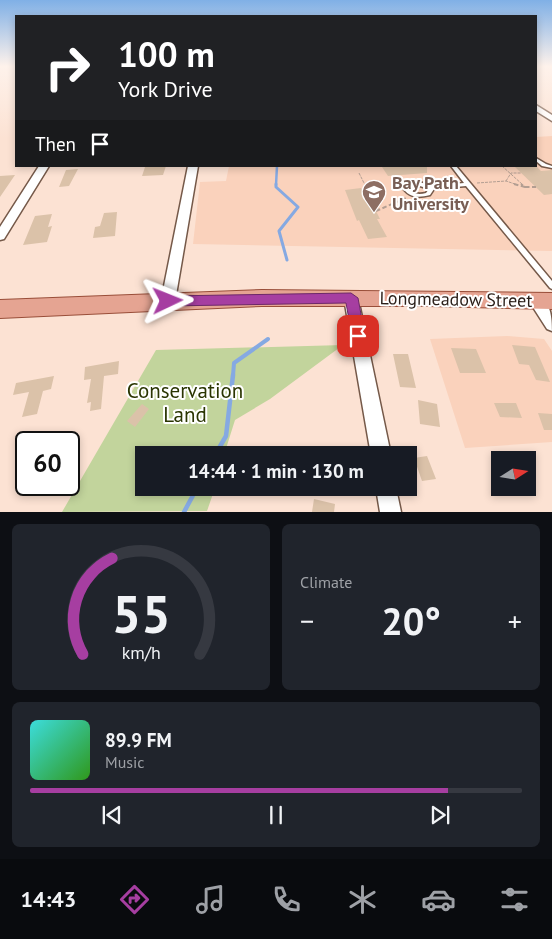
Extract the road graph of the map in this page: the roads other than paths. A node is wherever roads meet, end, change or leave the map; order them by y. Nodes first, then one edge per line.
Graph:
1 (537, 108) edge
2 (552, 118) edge
3 (537, 160) edge
4 (43, 167) edge
5 (193, 167) edge
6 (454, 167) edge
7 (552, 167) edge
8 (467, 184) junction
9 (432, 188) junction
10 (0, 236) edge
11 (552, 286) edge
12 (351, 298) junction
13 (168, 301) junction
14 (544, 301) edge
15 (0, 309) edge
16 (552, 325) edge
17 (379, 446) edge
18 (388, 496) edge
19 (391, 512) edge

1 - 2 street
3 - 7 lane
4 - 10 street
5 - 13 street
6 - 8 lane
8 - 9 lane
8 - 11 lane
9 - 9 lane
12 - 13 main road, Longmeadow Street
12 - 14 main road, Longmeadow Street
12 - 17 street
13 - 15 main road, Longmeadow Street
14 - 16 street
18 - 19 street

